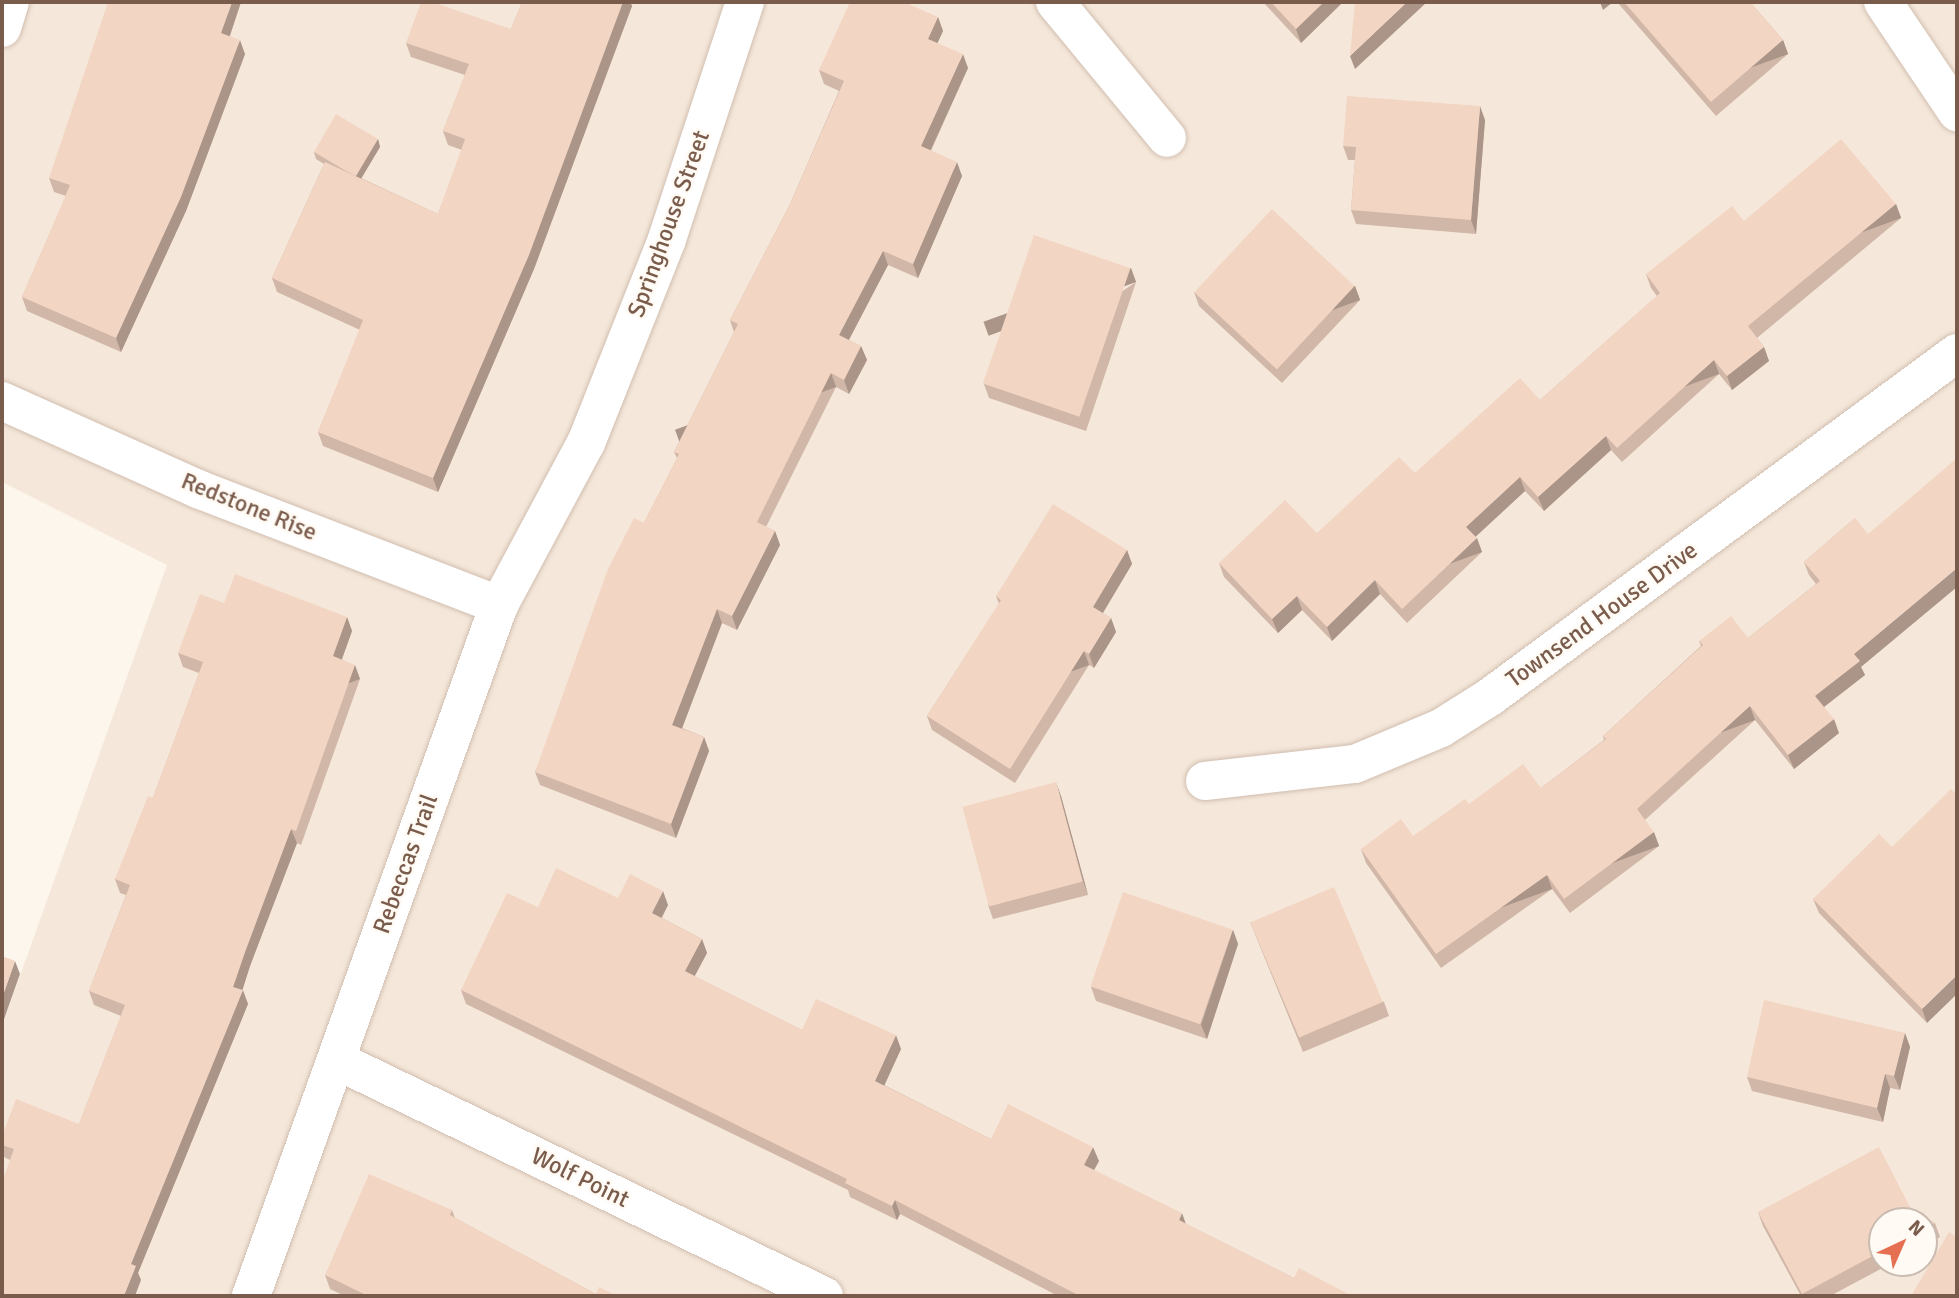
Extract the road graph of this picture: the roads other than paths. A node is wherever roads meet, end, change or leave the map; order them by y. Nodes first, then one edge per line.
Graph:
1 (10, 2) edge
2 (745, 2) edge
3 (1055, 2) edge
4 (1883, 2) edge
5 (2, 28) edge
6 (1957, 112) edge
7 (1167, 138) dead end
8 (1957, 353) edge
9 (2, 401) edge
10 (586, 443) joint
11 (499, 604) junction
12 (1205, 781) dead end
13 (336, 1060) junction
14 (251, 1296) edge
15 (824, 1296) edge

1 - 5 street
2 - 10 street, Springhouse Street
3 - 7 street
4 - 6 street
8 - 12 street, Townsend House Drive
9 - 11 street, Redstone Rise
10 - 11 street, Rebeccas Trail
11 - 13 street, Rebeccas Trail
13 - 14 street, Rebeccas Trail
13 - 15 street, Wolf Point

